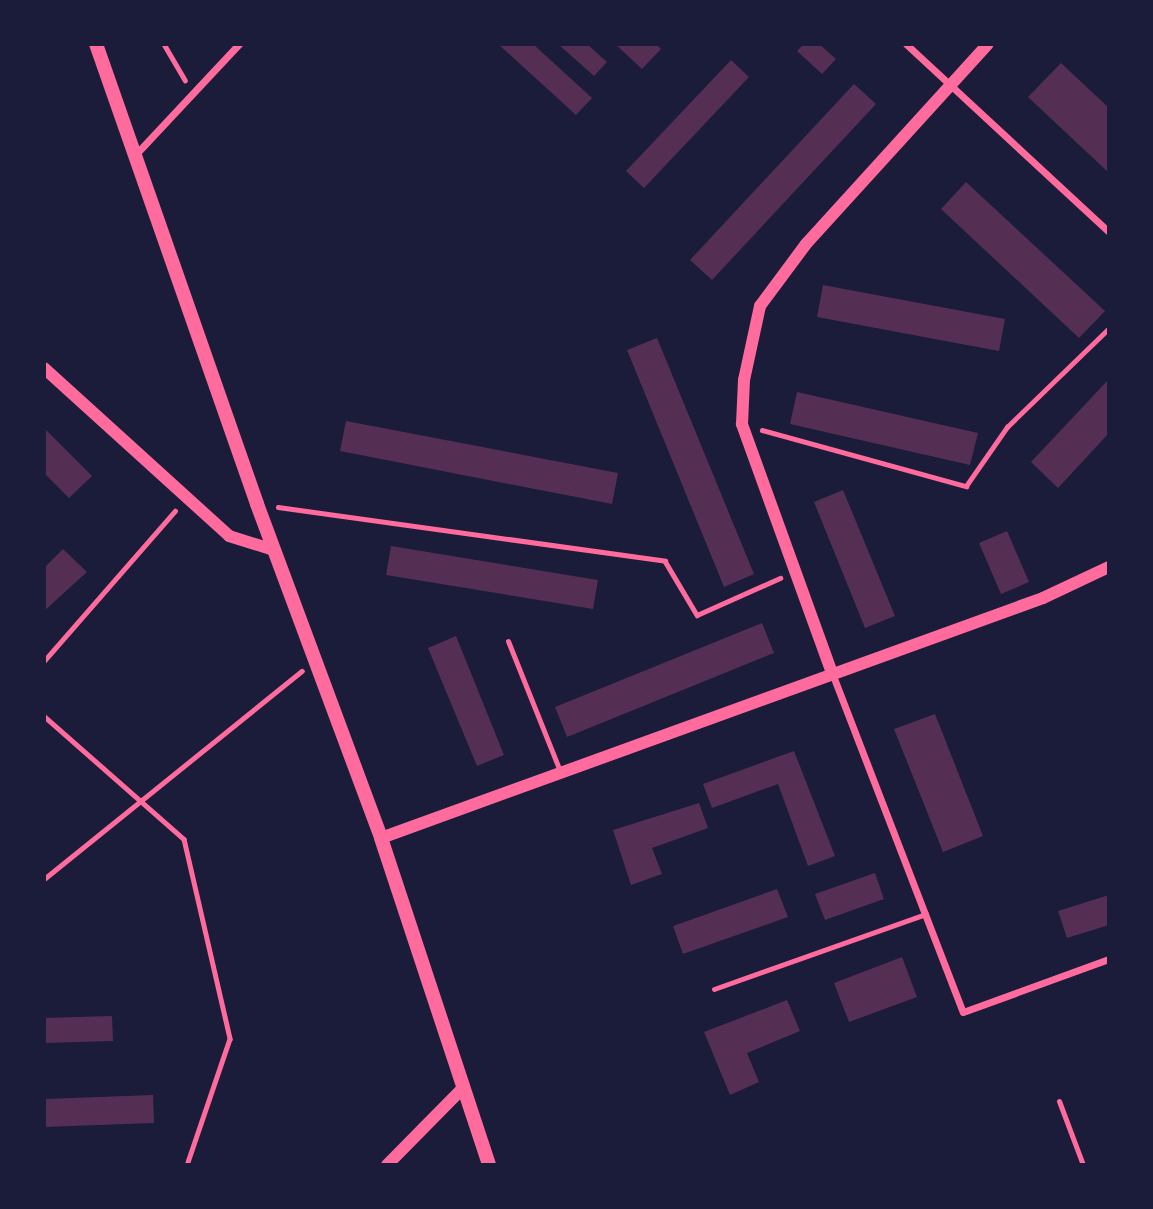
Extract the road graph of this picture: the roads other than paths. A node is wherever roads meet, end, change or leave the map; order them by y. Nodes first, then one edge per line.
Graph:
1 (96, 44) edge
2 (239, 44) edge
3 (906, 44) edge
4 (988, 44) edge
5 (950, 85) junction
6 (135, 154) junction
7 (1109, 232) edge
8 (44, 368) edge
9 (274, 550) junction
10 (1109, 567) edge
11 (508, 641) dead end
12 (832, 673) junction
13 (561, 772) junction
14 (381, 838) junction
15 (926, 914) junction
16 (1109, 959) edge
17 (714, 989) dead end
18 (461, 1090) junction
19 (1059, 1101) dead end
20 (387, 1165) edge
21 (489, 1165) edge
22 (1083, 1165) edge

1 - 6 main road
2 - 6 street
3 - 5 street
4 - 5 street
5 - 7 street
5 - 12 street
6 - 9 main road
8 - 9 street
9 - 14 main road
10 - 12 street
11 - 13 lane
12 - 13 street
12 - 15 street
13 - 14 street
14 - 18 main road
15 - 16 street
15 - 17 lane
18 - 20 street
18 - 21 main road
19 - 22 lane

